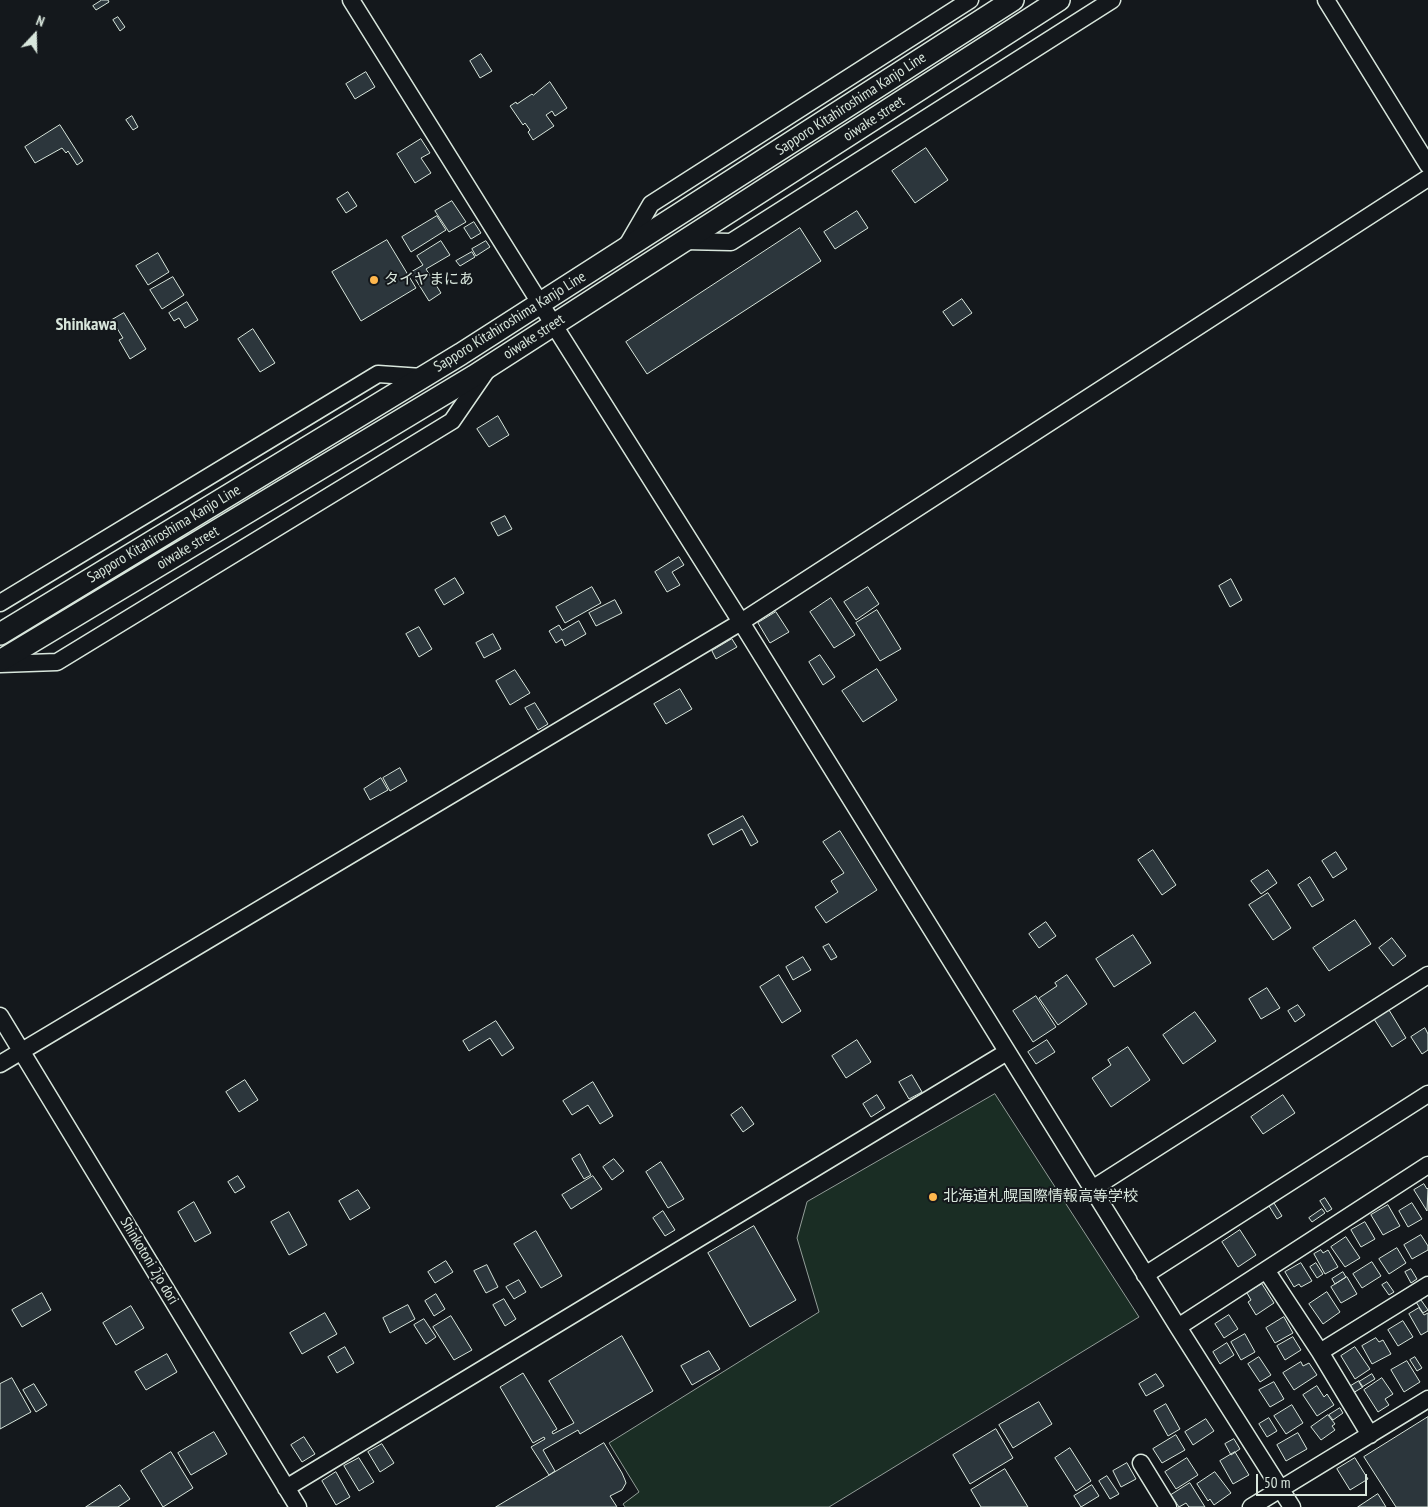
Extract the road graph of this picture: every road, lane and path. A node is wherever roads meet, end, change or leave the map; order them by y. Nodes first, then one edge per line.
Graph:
1 (351, 0) edge
2 (970, 0) edge
3 (1013, 0) edge
4 (1059, 0) edge
5 (1112, 0) edge
6 (1326, 0) edge
7 (1428, 165) edge
8 (1428, 178) edge
9 (684, 241) junction
10 (624, 249) junction
11 (540, 303) junction
12 (554, 324) junction
13 (489, 366) junction
14 (422, 377) junction
15 (0, 604) edge
16 (740, 622) junction
17 (0, 634) edge
18 (0, 663) edge
19 (1428, 975) edge
20 (0, 1016) edge
21 (22, 1051) junction
22 (1006, 1052) junction
23 (0, 1064) edge
24 (1428, 1094) edge
25 (1428, 1165) edge
26 (1092, 1189) junction
27 (1266, 1270) junction
28 (1146, 1275) junction
29 (1428, 1285) edge
30 (1178, 1326) junction
31 (1320, 1352) junction
32 (1428, 1399) edge
33 (1370, 1434) junction
34 (1140, 1463) dead end
35 (286, 1488) junction
36 (1281, 1490) junction
37 (298, 1507) edge
38 (1168, 1507) edge
39 (1251, 1507) edge
40 (1292, 1507) edge

1 - 11 street
2 - 10 street
3 - 10 main road, Sapporo Kitahiroshima Kanjo Line
4 - 9 main road, oiwake street
5 - 9 street
6 - 7 street
8 - 16 street
9 - 12 main road, oiwake street
10 - 11 main road, Sapporo Kitahiroshima Kanjo Line
11 - 12 street
11 - 14 main road, Sapporo Kitahiroshima Kanjo Line
12 - 13 main road, oiwake street
12 - 16 street
13 - 18 main road, oiwake street
13 - 18 street
14 - 15 street
14 - 17 main road, Sapporo Kitahiroshima Kanjo Line
16 - 21 street
16 - 22 street
19 - 26 street
20 - 21 street, Shinkotoni 2jo dori
21 - 23 street
21 - 35 street, Shinkotoni 2jo dori
22 - 26 street
22 - 35 street
24 - 28 street
25 - 27 street
26 - 28 street
27 - 30 street
27 - 31 street
28 - 30 street
29 - 31 street
30 - 36 street
31 - 33 street
32 - 33 street
33 - 36 street
34 - 38 street
35 - 37 street, Shinkotoni 2jo dori
36 - 39 street
36 - 40 street

